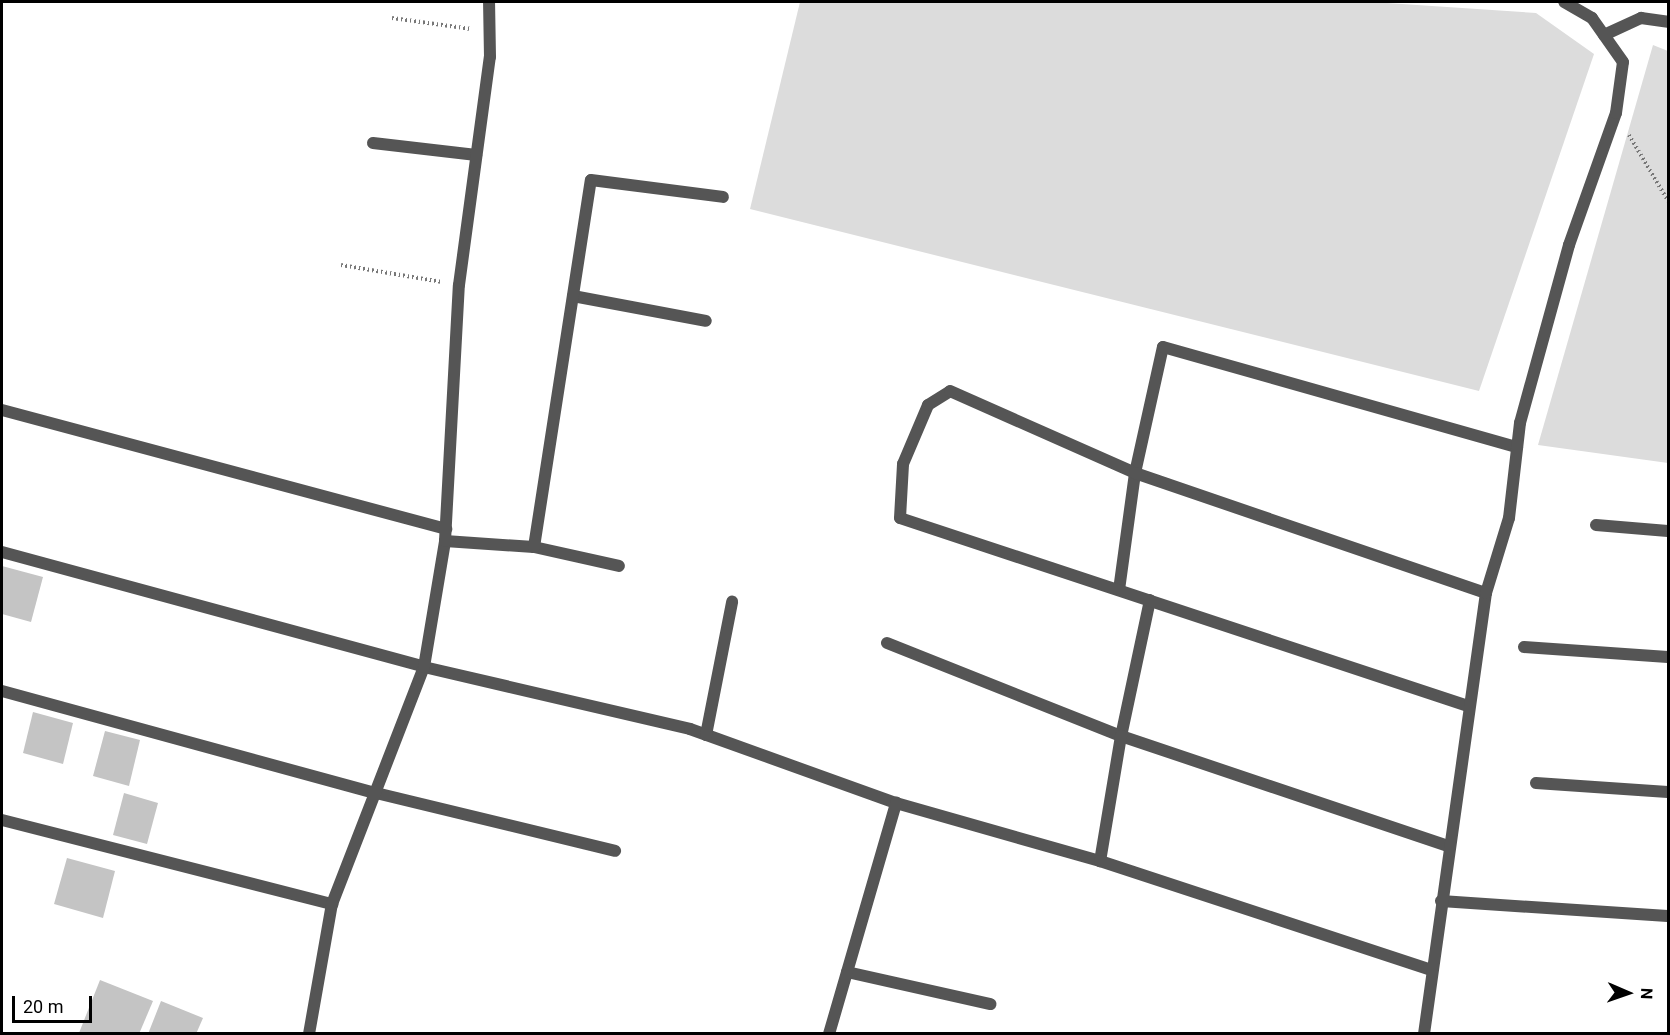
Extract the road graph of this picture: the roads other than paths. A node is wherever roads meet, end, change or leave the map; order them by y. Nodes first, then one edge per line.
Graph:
1 (489, 2) edge
2 (1564, 2) edge
3 (1668, 22) edge
4 (1604, 35) junction
5 (373, 143) dead end
6 (476, 155) junction
7 (723, 197) dead end
8 (573, 296) junction
9 (706, 321) dead end
10 (2, 410) edge
11 (1517, 447) junction
12 (1135, 473) junction
13 (1596, 525) dead end
14 (1668, 531) edge
15 (445, 535) junction
16 (534, 547) junction
17 (2, 552) edge
18 (619, 566) dead end
19 (1119, 590) junction
20 (1485, 593) junction
21 (1150, 600) junction
22 (732, 602) dead end
23 (887, 643) dead end
24 (1524, 647) dead end
25 (1668, 657) edge
26 (424, 667) junction
27 (2, 691) edge
28 (1468, 706) junction
29 (706, 735) junction
30 (1121, 736) junction
31 (1536, 783) dead end
32 (1668, 792) edge
33 (376, 793) junction
34 (896, 803) junction
35 (2, 820) edge
36 (1448, 846) junction
37 (615, 850) dead end
38 (1100, 861) junction
39 (1441, 901) junction
40 (332, 904) junction
41 (1668, 916) edge
42 (1431, 970) junction
43 (847, 972) junction
44 (990, 1004) dead end
45 (309, 1034) edge
46 (829, 1034) edge
47 (1424, 1034) edge

1 - 6 street
2 - 4 street
3 - 4 street
4 - 11 street
5 - 6 street
6 - 15 street
7 - 8 street
8 - 9 street
8 - 16 street
10 - 15 street
11 - 12 street
11 - 20 street
12 - 19 street
12 - 19 street
12 - 20 street
13 - 14 street
15 - 16 street
15 - 26 street
16 - 18 street
17 - 26 street
19 - 21 street
20 - 28 street
21 - 28 street
21 - 30 street
22 - 29 street
23 - 30 street
24 - 25 street
26 - 29 street
26 - 33 street
27 - 33 street
28 - 36 street
29 - 34 street
30 - 36 street
30 - 38 street
31 - 32 street
33 - 37 street
33 - 40 street
34 - 38 street
34 - 43 street
35 - 40 street
36 - 39 street
38 - 42 street
39 - 41 street
39 - 42 street
40 - 45 street
42 - 47 street
43 - 44 street
43 - 46 street

